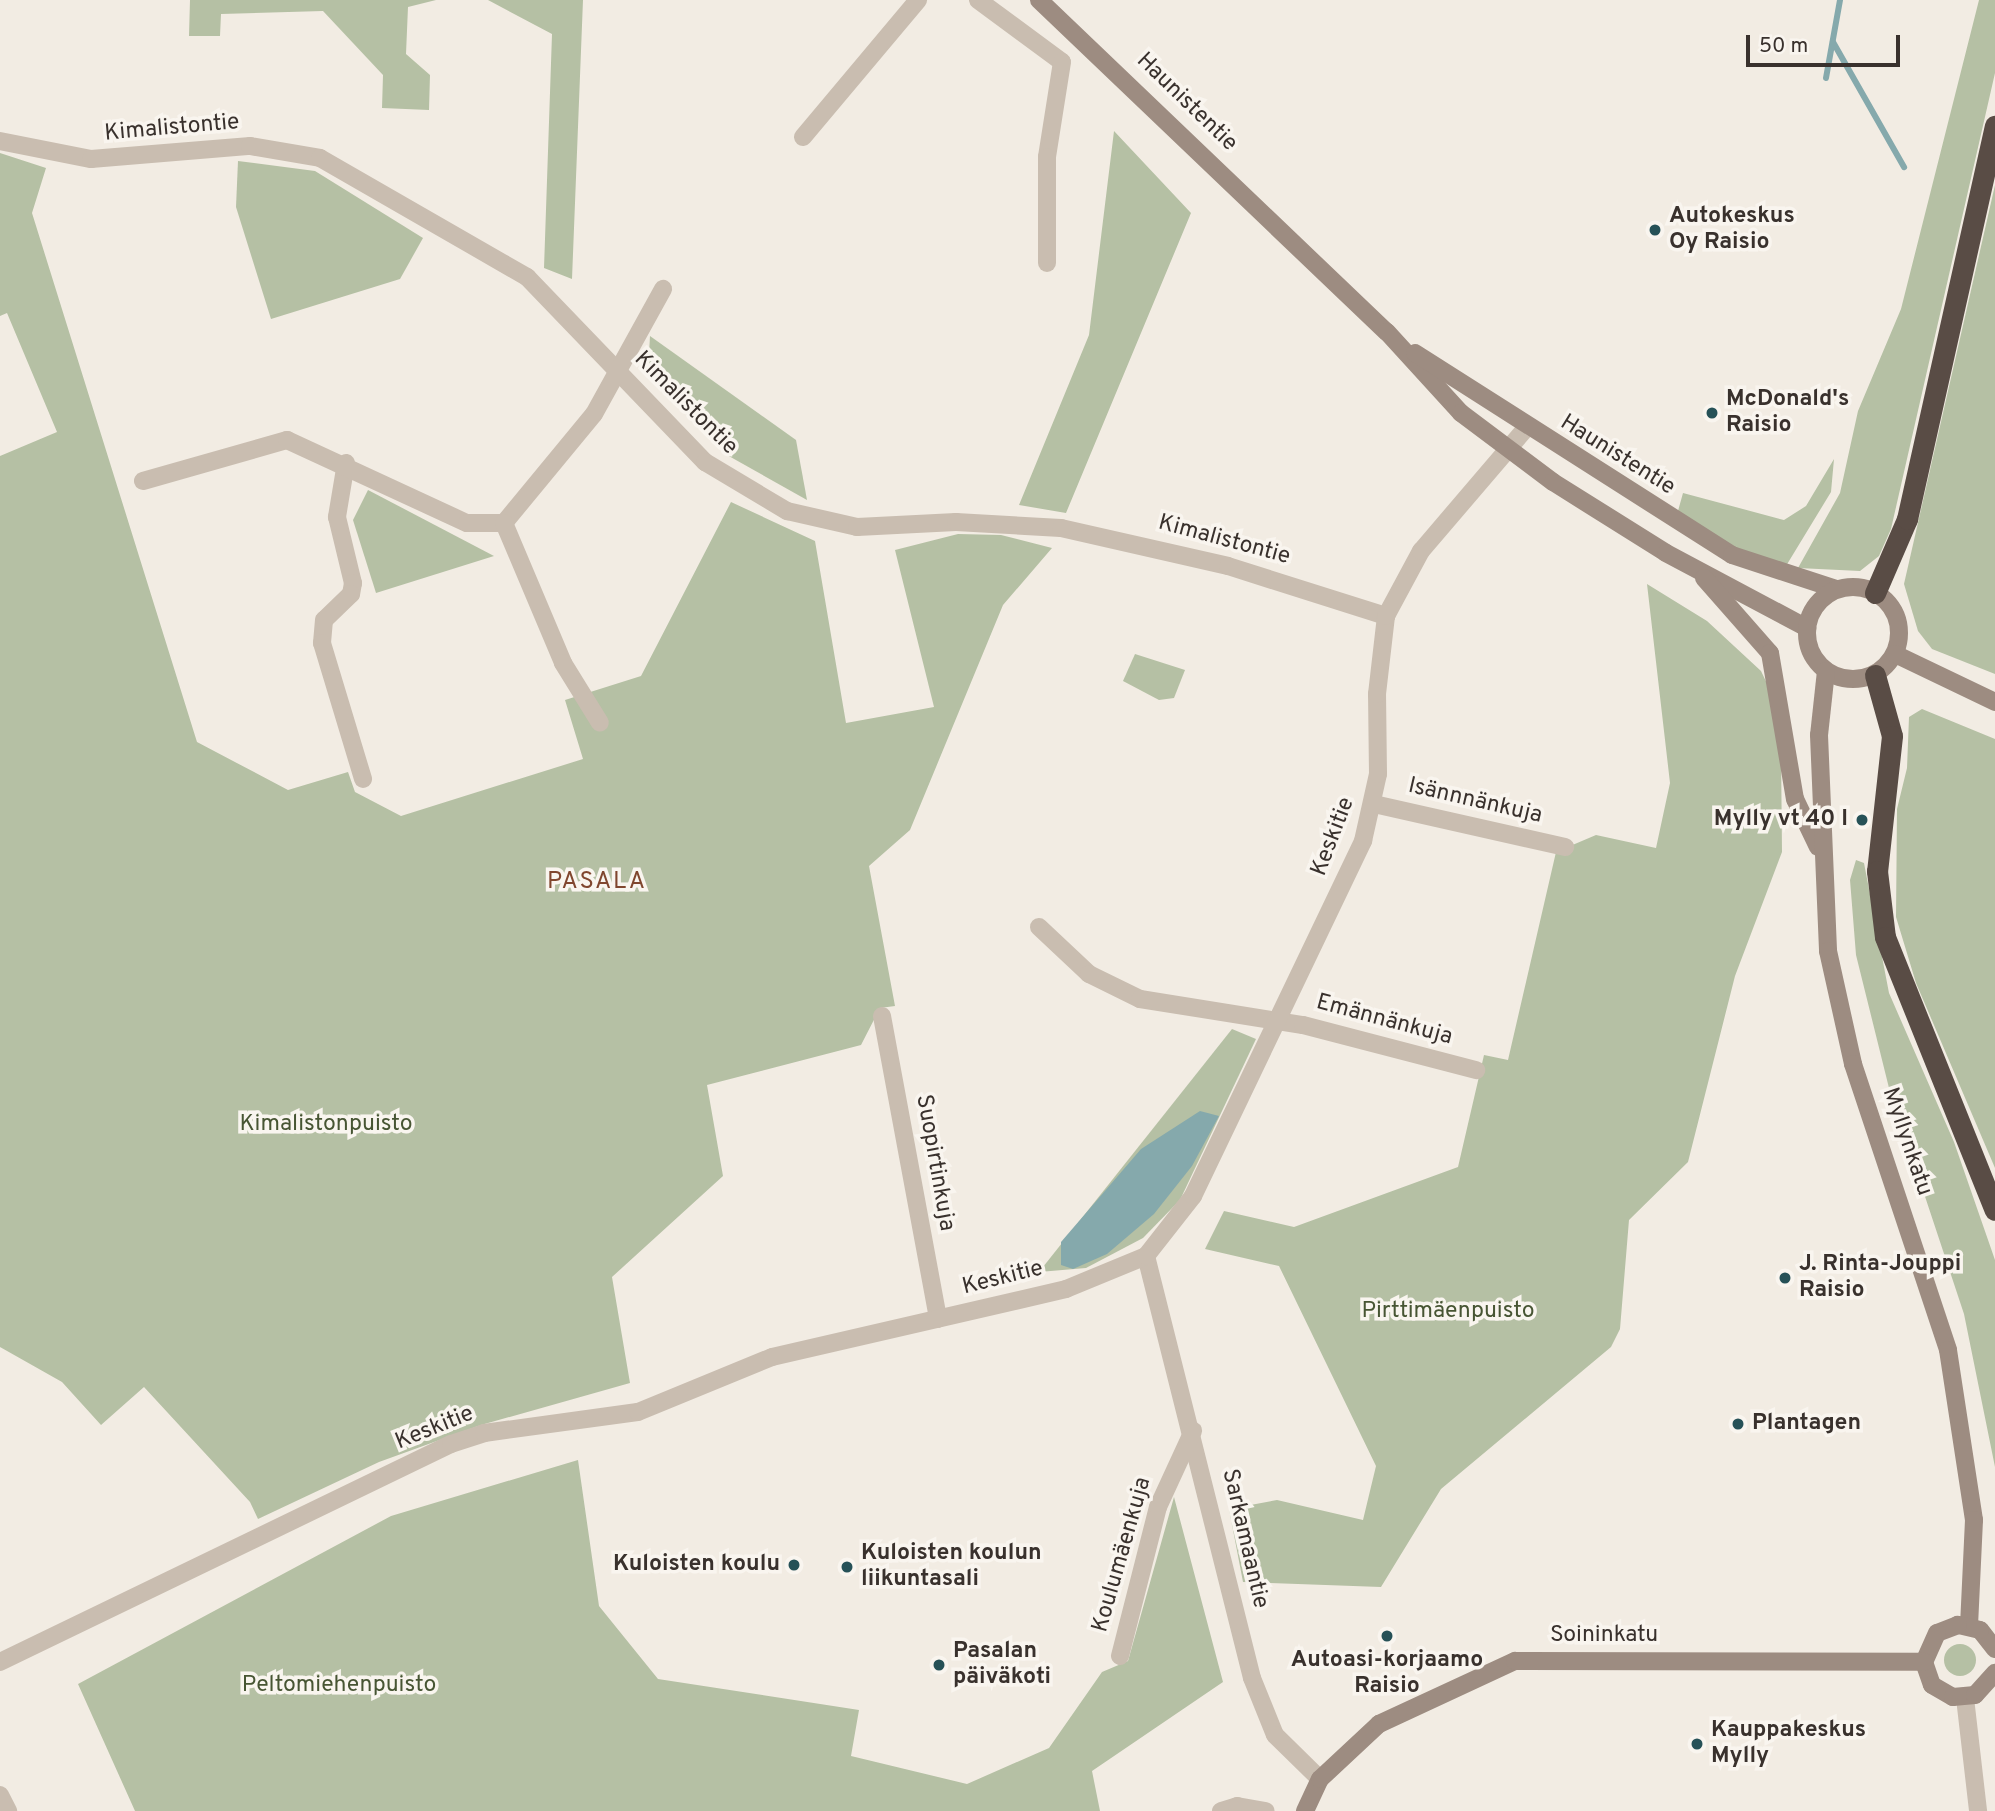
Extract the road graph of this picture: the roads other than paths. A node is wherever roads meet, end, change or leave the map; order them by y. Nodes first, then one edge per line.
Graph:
1 (918, 0) edge
2 (978, 0) edge
3 (1039, 0) edge
4 (1995, 126) edge
5 (803, 137) dead end
6 (0, 141) edge
7 (1046, 263) dead end
8 (663, 289) dead end
9 (1387, 332) junction
10 (617, 371) junction
11 (1526, 428) junction
12 (1508, 448) junction
13 (345, 463) junction
14 (143, 481) dead end
15 (504, 523) junction
16 (1695, 568) junction
17 (1836, 589) junction
18 (1875, 593) junction
19 (1386, 616) junction
20 (1807, 628) junction
21 (1895, 654) junction
22 (1826, 671) junction
23 (1875, 675) junction
24 (1995, 702) edge
25 (600, 723) dead end
26 (363, 779) dead end
27 (1374, 804) junction
28 (1565, 847) dead end
29 (1821, 855) junction
30 (1040, 927) dead end
31 (882, 1016) dead end
32 (1281, 1021) junction
33 (1476, 1070) dead end
34 (1995, 1210) edge
35 (1146, 1256) junction
36 (938, 1319) junction
37 (1193, 1431) junction
38 (1969, 1626) junction
39 (1995, 1649) edge
40 (1120, 1656) dead end
41 (0, 1662) edge
42 (1924, 1662) junction
43 (1995, 1673) edge
44 (1965, 1698) junction
45 (1320, 1779) junction
46 (0, 1795) edge
47 (8, 1811) edge
48 (1221, 1811) edge
49 (1266, 1811) edge
50 (1305, 1811) edge
51 (1978, 1811) edge

1 - 5 street
2 - 7 street
3 - 9 street, Haunistentie
4 - 18 highway
6 - 10 street, Kimalistontie
8 - 10 street
9 - 11 street, Haunistentie
9 - 12 street, Haunistentie
10 - 15 street
10 - 19 street, Kimalistontie
11 - 12 street, Keskitie
11 - 17 street, Haunistentie
12 - 16 street, Haunistentie
12 - 19 street, Keskitie
13 - 14 street
13 - 15 street
13 - 26 street
15 - 25 street
16 - 20 street, Haunistentie
16 - 29 street
17 - 18 street
17 - 20 street
18 - 21 street
19 - 27 street, Keskitie
20 - 22 street
21 - 23 street
21 - 24 street
22 - 23 street
22 - 29 street, Myllynkatu
23 - 34 highway
27 - 28 street, Isännnänkuja
27 - 32 street, Keskitie
29 - 38 street, Myllynkatu
30 - 32 street, Emännänkuja
31 - 36 street, Suopirtinkuja
32 - 33 street, Emännänkuja
32 - 35 street, Keskitie
35 - 36 street, Keskitie
35 - 37 street, Sarkamaantie
36 - 41 street, Keskitie
37 - 40 street, Koulumäenkuja
37 - 45 street, Sarkamaantie
38 - 39 street
38 - 42 street
42 - 44 street
42 - 45 street, Soininkatu
43 - 44 street
44 - 51 street
45 - 50 street
46 - 47 street
48 - 49 street

